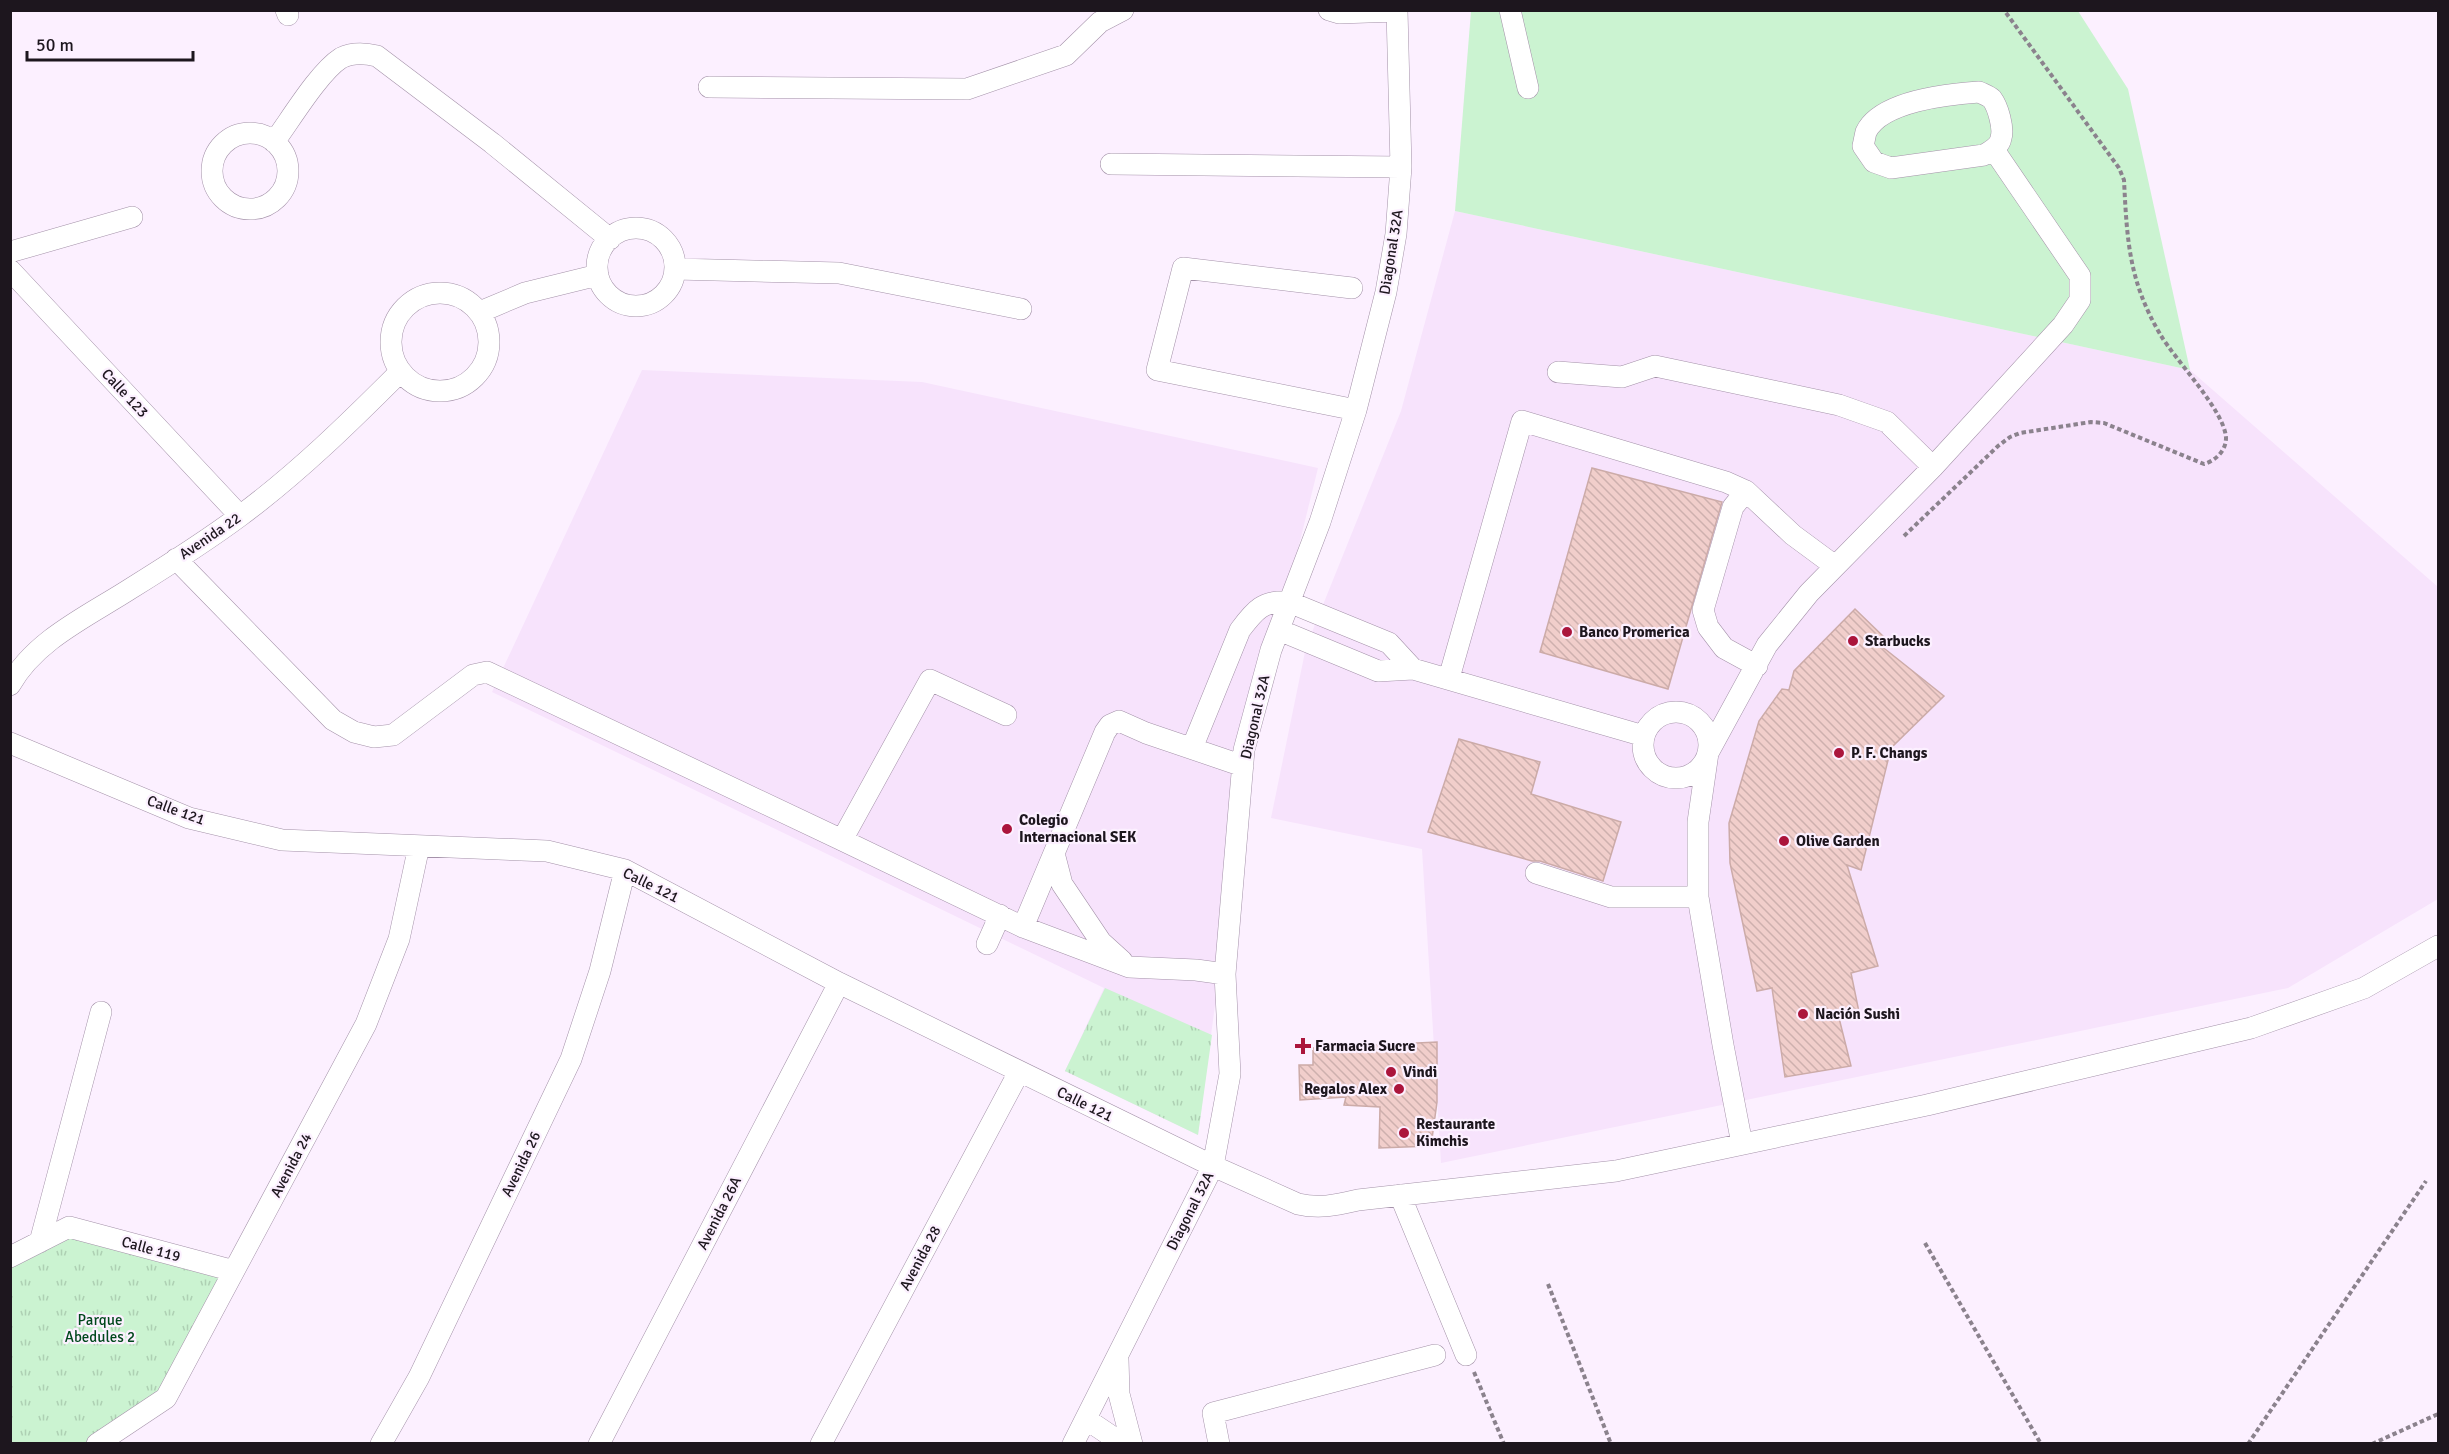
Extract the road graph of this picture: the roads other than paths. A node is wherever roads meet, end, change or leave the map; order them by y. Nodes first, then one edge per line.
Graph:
1 (1123, 10) edge
2 (1329, 10) edge
3 (1510, 10) edge
4 (1397, 11) edge
5 (709, 87) dead end
6 (1528, 88) dead end
7 (274, 142) dead end
8 (1994, 150) junction
9 (1111, 164) dead end
10 (1401, 167) junction
11 (132, 217) dead end
12 (610, 239) junction
13 (10, 252) edge
14 (675, 269) junction
15 (10, 270) edge
16 (598, 275) junction
17 (1352, 288) dead end
18 (1021, 309) dead end
19 (480, 312) junction
20 (400, 372) junction
21 (1558, 372) dead end
22 (1356, 410) junction
23 (1933, 467) junction
24 (1746, 491) junction
25 (240, 516) junction
26 (176, 559) junction
27 (1835, 566) junction
28 (1290, 602) junction
29 (1279, 630) junction
30 (1757, 666) junction
31 (1413, 669) junction
32 (1449, 678) junction
33 (10, 685) edge
34 (1006, 715) dead end
35 (1644, 736) junction
36 (10, 743) edge
37 (1192, 748) junction
38 (1708, 753) junction
39 (1243, 766) junction
40 (842, 840) junction
41 (419, 846) junction
42 (1054, 853) junction
43 (625, 870) junction
44 (1536, 873) dead end
45 (1698, 897) junction
46 (1000, 915) junction
47 (1023, 927) junction
48 (987, 944) dead end
49 (2439, 946) edge
50 (1129, 967) junction
51 (1225, 974) junction
52 (839, 983) junction
53 (101, 1012) dead end
54 (1019, 1072) junction
55 (1742, 1144) junction
56 (1213, 1166) junction
57 (1400, 1195) junction
58 (40, 1242) junction
59 (10, 1257) edge
60 (234, 1271) junction
61 (1118, 1355) junction
62 (1435, 1355) dead end
63 (1466, 1355) road end
64 (1086, 1419) junction
65 (97, 1443) edge
66 (381, 1443) edge
67 (599, 1443) edge
68 (821, 1443) edge
69 (1073, 1443) edge
70 (1123, 1443) edge
71 (1132, 1443) edge
72 (1218, 1443) edge

1 - 5 street
2 - 4 street
3 - 6 street
4 - 10 street, Diagonal 32A
7 - 12 street
8 - 8 street
8 - 23 street
9 - 10 street
10 - 22 street, Diagonal 32A
11 - 13 street
12 - 14 street
12 - 16 street
14 - 16 street
14 - 18 street
15 - 25 street, Calle 123
16 - 19 street
17 - 22 street
19 - 20 street
19 - 20 street
20 - 25 street, Avenida 22
21 - 23 street
22 - 28 street, Diagonal 32A
23 - 27 street
24 - 27 street
24 - 30 street
24 - 32 street
25 - 26 street, Avenida 22
26 - 33 street, Avenida 22
26 - 40 street
27 - 30 street
28 - 29 street, Diagonal 32A
28 - 31 street
28 - 37 street
29 - 31 street
29 - 39 street, Diagonal 32A
30 - 38 street
31 - 32 street
32 - 35 street
34 - 40 street
35 - 38 street
35 - 38 street
36 - 41 street, Calle 121
37 - 39 street
37 - 42 street
38 - 45 street
39 - 51 street, Diagonal 32A
40 - 46 street
41 - 43 street, Calle 121
41 - 60 street, Avenida 24
42 - 47 street
42 - 50 street
43 - 52 street, Calle 121
43 - 66 street, Avenida 26
44 - 45 street
45 - 55 street
46 - 47 street
46 - 48 street
47 - 50 street
49 - 55 street, Calle 121
50 - 51 street
51 - 56 street, Diagonal 32A
52 - 54 street, Calle 121
52 - 67 street, Avenida 26A
53 - 58 street
54 - 56 street, Calle 121
54 - 68 street, Avenida 28
55 - 57 street, Calle 121
56 - 57 street, Calle 121
56 - 61 street, Diagonal 32A
57 - 63 street
58 - 59 street
58 - 60 street, Calle 119
60 - 65 street, Avenida 24
61 - 64 street, Diagonal 32A
61 - 71 street
62 - 72 street
64 - 69 street, Diagonal 32A
64 - 70 street

